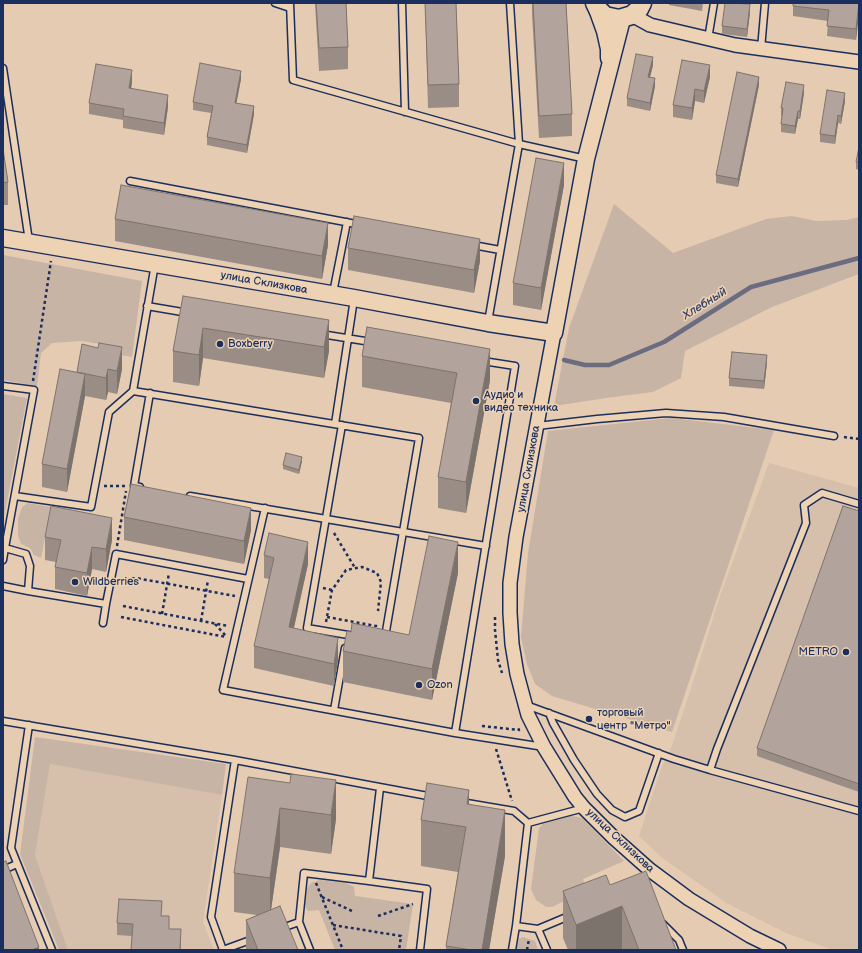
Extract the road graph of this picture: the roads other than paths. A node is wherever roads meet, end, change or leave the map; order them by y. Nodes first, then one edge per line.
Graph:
1 (275, 3) edge
2 (402, 3) edge
3 (510, 3) edge
4 (714, 3) edge
5 (765, 3) edge
6 (595, 4) edge
7 (290, 5) edge
8 (632, 12) edge
9 (708, 39) junction
10 (761, 49) junction
11 (859, 62) edge
12 (610, 67) junction
13 (3, 68) edge
14 (405, 112) junction
15 (519, 144) junction
16 (586, 159) junction
17 (130, 181) dead end
18 (347, 222) junction
19 (370, 226) edge
20 (3, 238) edge
21 (29, 242) junction
22 (470, 244) edge
23 (500, 250) junction
24 (155, 264) junction
25 (333, 294) junction
26 (354, 298) junction
27 (147, 306) junction
28 (194, 314) edge
29 (488, 323) junction
30 (554, 333) junction
31 (317, 334) edge
32 (348, 339) junction
33 (378, 344) edge
34 (477, 360) edge
35 (3, 386) edge
36 (132, 391) junction
37 (150, 393) junction
38 (338, 424) junction
39 (537, 426) junction
40 (834, 436) road end
41 (149, 489) edge
42 (180, 494) edge
43 (15, 496) junction
44 (859, 504) edge
45 (265, 508) junction
46 (326, 519) junction
47 (404, 532) junction
48 (486, 546) junction
49 (5, 548) junction
50 (3, 560) edge
51 (248, 579) junction
52 (3, 586) edge
53 (28, 591) junction
54 (106, 604) junction
55 (103, 623) dead end
56 (347, 635) junction
57 (361, 637) edge
58 (380, 640) edge
59 (525, 704) junction
60 (334, 710) junction
61 (549, 713) junction
62 (3, 720) edge
63 (29, 725) junction
64 (455, 733) junction
65 (544, 746) junction
66 (659, 753) junction
67 (235, 760) junction
68 (710, 770) junction
69 (380, 788) junction
70 (440, 798) edge
71 (455, 801) edge
72 (584, 808) junction
73 (859, 812) edge
74 (528, 823) junction
75 (18, 864) junction
76 (3, 870) edge
77 (369, 882) junction
78 (573, 915) edge
79 (657, 918) edge
80 (299, 922) junction
81 (516, 926) junction
82 (538, 929) junction
83 (278, 930) edge
84 (257, 937) edge
85 (52, 950) edge
86 (223, 950) edge
87 (310, 950) edge
88 (420, 950) edge
89 (512, 950) edge
90 (547, 950) edge
91 (683, 950) edge
92 (779, 950) edge

1 - 7 lane
2 - 14 lane
3 - 15 lane
4 - 9 lane
5 - 10 lane
6 - 8 main road
6 - 12 street
7 - 14 lane
8 - 9 street
8 - 12 street
9 - 10 street
10 - 11 street
12 - 16 street
13 - 21 lane
14 - 15 lane
15 - 16 lane
15 - 23 lane
16 - 30 street
17 - 18 lane
18 - 19 lane
18 - 25 lane
20 - 21 street, улица Склизкова
21 - 24 street, улица Склизкова
22 - 23 lane
23 - 29 lane
24 - 25 street, улица Склизкова
24 - 27 lane
25 - 26 street, улица Склизкова
26 - 29 street, улица Склизкова
26 - 32 lane
27 - 28 lane
27 - 36 lane
29 - 30 street, улица Склизкова
30 - 39 street, улица Склизкова
31 - 32 lane
32 - 33 lane
32 - 38 lane
34 - 48 lane
35 - 43 lane
36 - 37 lane
36 - 43 lane
37 - 38 lane
37 - 41 lane
38 - 46 lane
38 - 47 lane
39 - 40 lane
39 - 59 street, улица Склизкова
42 - 45 lane
43 - 49 lane
44 - 68 lane
45 - 46 lane
45 - 51 lane
46 - 47 lane
46 - 56 lane
47 - 48 lane
47 - 58 lane
48 - 64 lane
49 - 50 lane
49 - 53 lane
51 - 54 lane
51 - 60 lane
52 - 53 lane
53 - 54 lane
54 - 55 lane
56 - 57 lane
56 - 60 lane
59 - 61 lane
59 - 65 street, улица Склизкова
60 - 64 lane
61 - 66 lane
61 - 66 lane
62 - 63 lane
63 - 67 lane
63 - 75 lane
64 - 65 lane
65 - 72 street, улица Склизкова
66 - 68 lane
67 - 69 lane
67 - 86 lane
68 - 73 lane
69 - 70 lane
69 - 77 lane
71 - 74 lane
72 - 74 lane
72 - 92 street, улица Склизкова
74 - 81 lane
75 - 76 lane
75 - 85 lane
77 - 80 lane
77 - 88 lane
78 - 82 lane
79 - 91 lane
80 - 83 lane
80 - 87 lane
81 - 82 lane
81 - 89 lane
82 - 90 lane
84 - 86 lane

